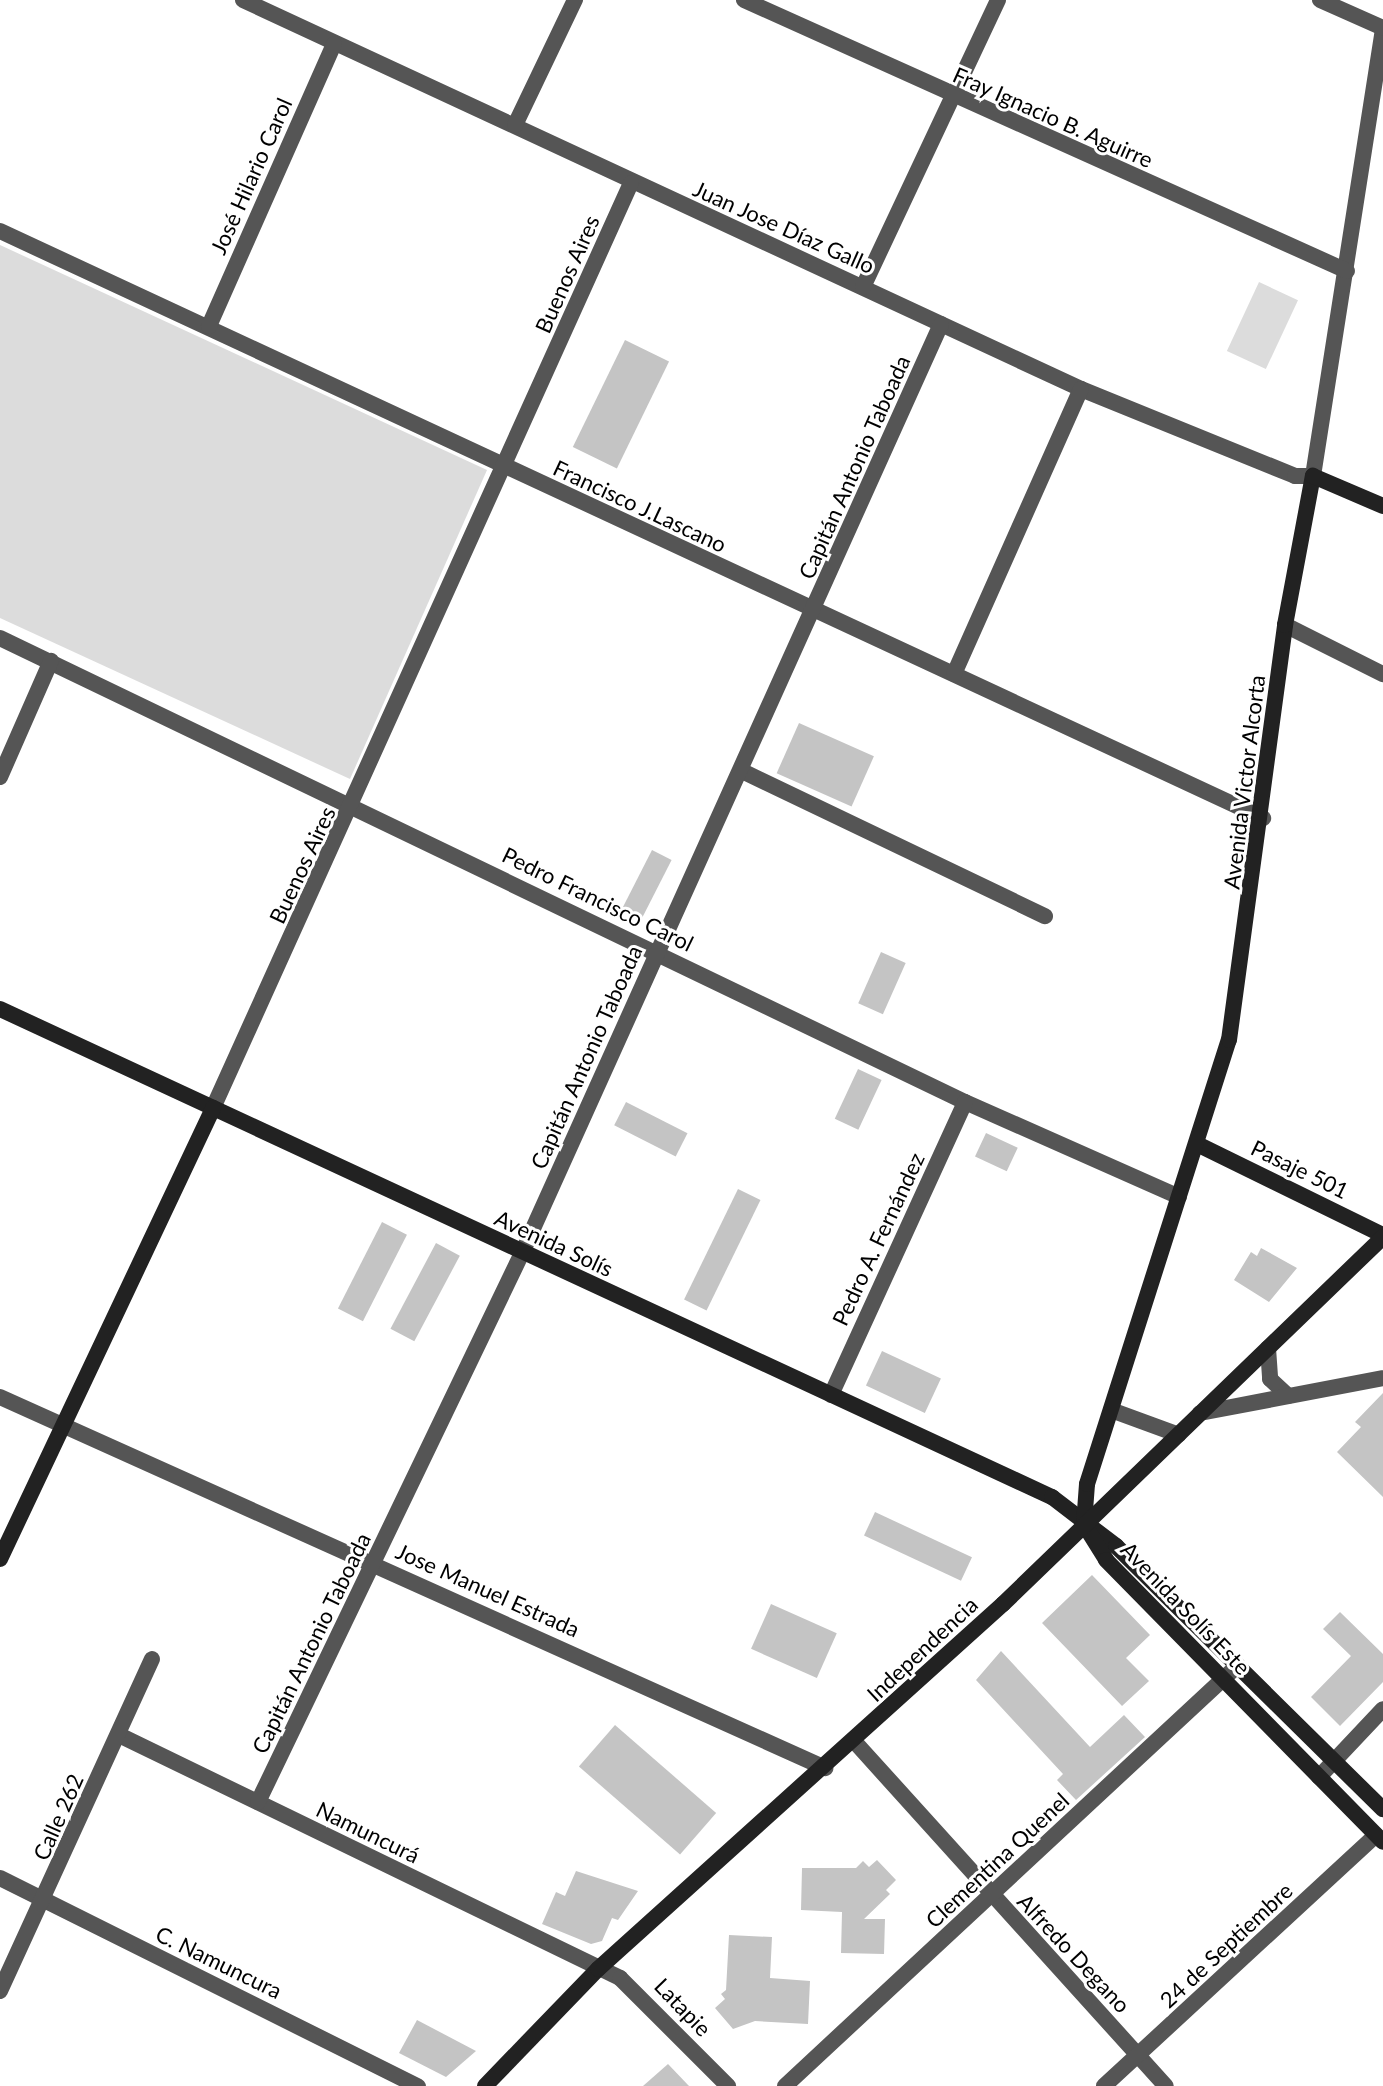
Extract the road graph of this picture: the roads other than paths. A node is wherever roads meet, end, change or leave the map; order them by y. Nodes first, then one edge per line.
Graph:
1 (243, 0) edge
2 (575, 0) edge
3 (744, 0) edge
4 (998, 0) edge
5 (1320, 0) edge
6 (1383, 29) edge
7 (334, 44) junction
8 (953, 97) junction
9 (1378, 116) edge
10 (515, 125) junction
11 (631, 183) junction
12 (0, 231) edge
13 (1347, 271) junction
14 (863, 287) junction
15 (941, 324) junction
16 (209, 326) junction
17 (1081, 389) junction
18 (506, 468) junction
19 (1313, 476) junction
20 (1383, 506) edge
21 (814, 611) junction
22 (1285, 625) junction
23 (0, 638) edge
24 (51, 661) junction
25 (954, 674) junction
26 (1383, 674) edge
27 (742, 771) junction
28 (0, 777) edge
29 (354, 805) junction
30 (1263, 818) junction
31 (1045, 916) dead end
32 (657, 952) junction
33 (0, 1009) edge
34 (965, 1102) junction
35 (213, 1108) junction
36 (1197, 1144) junction
37 (1179, 1197) junction
38 (1383, 1236) edge
39 (522, 1253) junction
40 (1268, 1348) junction
41 (1383, 1378) edge
42 (831, 1395) junction
43 (1288, 1396) junction
44 (0, 1397) edge
45 (1111, 1410) junction
46 (1200, 1413) junction
47 (65, 1425) junction
48 (1179, 1435) junction
49 (1084, 1524) junction
50 (0, 1559) edge
51 (375, 1563) junction
52 (152, 1659) dead end
53 (1238, 1665) junction
54 (1223, 1679) junction
55 (1383, 1709) edge
56 (119, 1735) junction
57 (854, 1741) junction
58 (1335, 1760) junction
59 (825, 1768) junction
60 (1319, 1777) junction
61 (258, 1802) junction
62 (1383, 1809) edge
63 (1380, 1838) edge
64 (0, 1878) edge
65 (991, 1895) junction
66 (45, 1901) junction
67 (598, 1969) junction
68 (0, 1991) edge
69 (1138, 2055) junction
70 (418, 2086) edge
71 (485, 2086) edge
72 (728, 2086) edge
73 (785, 2086) edge
74 (1104, 2086) edge
75 (1166, 2086) edge

1 - 7 street, Juan Jose Díaz Gallo
2 - 10 street
3 - 8 street, Fray Ignacio B. Aguirre
4 - 8 street
5 - 6 street
6 - 9 street, Avenida Victor Alcorta
7 - 10 street, Juan Jose Díaz Gallo
7 - 16 street, José Hilario Carol
8 - 13 street, Fray Ignacio B. Aguirre
8 - 14 street
9 - 13 street, Avenida Victor Alcorta
10 - 11 street, Juan Jose Díaz Gallo
11 - 14 street, Juan Jose Díaz Gallo
11 - 18 street, Buenos Aires
12 - 16 street, Francisco J.Lascano
13 - 19 street, Avenida Victor Alcorta
14 - 15 street, Juan Jose Díaz Gallo
15 - 17 street, Juan Jose Díaz Gallo
15 - 21 street, Capitán Antonio Taboada
16 - 18 street, Francisco J.Lascano
17 - 19 street, Juan Jose Díaz Gallo
17 - 25 street
18 - 21 street, Francisco J.Lascano
18 - 29 street, Buenos Aires
19 - 20 main road
19 - 22 main road, Avenida Victor Alcorta
21 - 25 street, Francisco J.Lascano
21 - 27 street, Capitán Antonio Taboada
22 - 26 street
22 - 30 main road, Avenida Victor Alcorta
23 - 24 street, Pedro Francisco Carol
24 - 28 street
24 - 29 street, Pedro Francisco Carol
25 - 30 street, Francisco J.Lascano
27 - 31 street
27 - 32 street, Capitán Antonio Taboada
29 - 32 street, Pedro Francisco Carol
29 - 35 street, Buenos Aires
30 - 36 main road, Avenida Victor Alcorta
32 - 34 street, Pedro Francisco Carol
32 - 39 street, Capitán Antonio Taboada
33 - 35 main road, Avenida Solís
34 - 37 street, Pedro Francisco Carol
34 - 42 street, Pedro A. Fernández
35 - 39 main road, Avenida Solís
35 - 47 main road, Buenos Aires
36 - 37 main road, Avenida Victor Alcorta
36 - 38 main road, Pasaje 501
37 - 45 main road, Avenida Victor Alcorta
38 - 40 main road, Independencia
39 - 42 main road, Avenida Solís
39 - 51 street, Capitán Antonio Taboada
40 - 43 street
40 - 46 main road, Independencia
41 - 43 street
42 - 49 main road, Avenida Solís
43 - 46 street
44 - 47 street, Jose Manuel Estrada
45 - 48 street
45 - 49 main road, Avenida Victor Alcorta
46 - 48 main road, Independencia
47 - 50 main road, Buenos Aires
47 - 51 street, Jose Manuel Estrada
48 - 49 main road, Independencia
49 - 53 main road, Avenida Solís Este
49 - 54 main road, Avenida Solís Este
49 - 57 main road, Independencia
51 - 59 street, Jose Manuel Estrada
51 - 61 street, Capitán Antonio Taboada
52 - 56 street, Calle 262
53 - 54 street, Clementina Quenel
53 - 58 main road, Avenida Solís Este
54 - 60 main road, Avenida Solís Este
54 - 65 street, Clementina Quenel
55 - 58 street
56 - 61 street, Namuncurá
56 - 66 street, Calle 262
57 - 59 main road, Independencia
57 - 65 street, Alfredo Degano
58 - 60 street
58 - 62 main road, Avenida Solís Este
59 - 67 main road, Independencia
60 - 63 main road, Avenida Solís Este
61 - 67 street, Namuncurá
63 - 69 street, 24 de Septiembre
64 - 66 street, C. Namuncura
65 - 69 street, Alfredo Degano
65 - 73 street, Clementina Quenel
66 - 68 street, Calle 262
66 - 70 street, C. Namuncura
67 - 71 main road, Independencia
67 - 72 street, Latapie
69 - 74 street, 24 de Septiembre
69 - 75 street, Alfredo Degano

